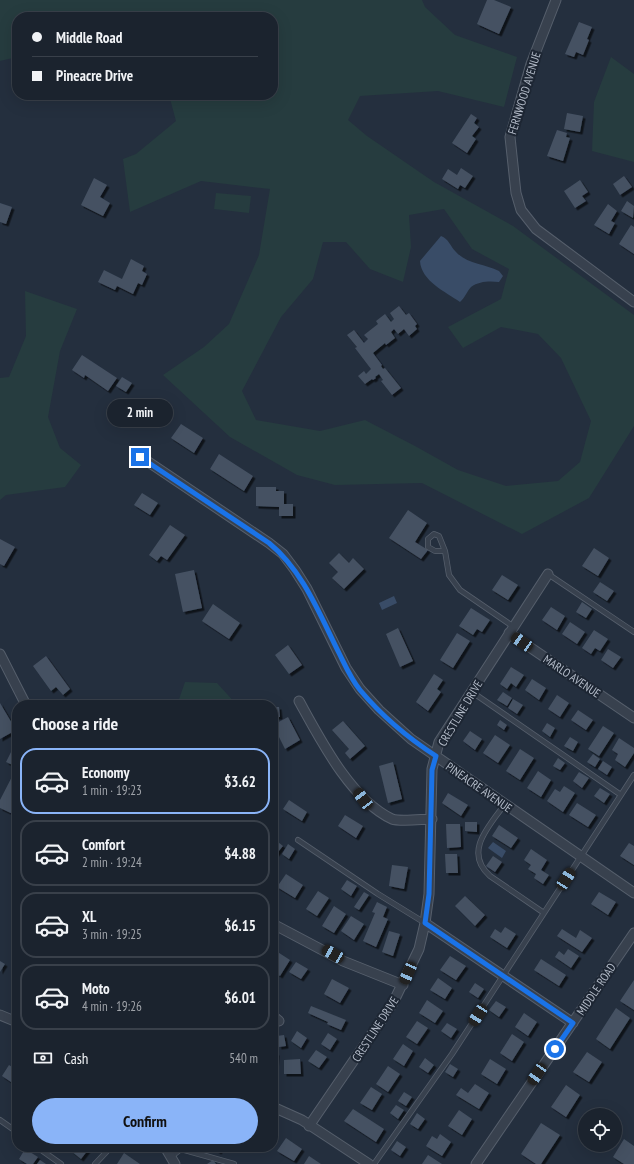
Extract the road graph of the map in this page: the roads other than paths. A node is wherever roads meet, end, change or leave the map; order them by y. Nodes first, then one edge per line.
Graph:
1 (556, 0) edge
2 (634, 302) edge
3 (140, 457) dead end
4 (445, 551) dead end
5 (548, 574) joint
6 (512, 630) junction
7 (634, 632) edge
8 (0, 654) edge
9 (472, 692) junction
10 (23, 700) edge
11 (299, 701) dead end
12 (634, 718) edge
13 (436, 756) junction
14 (634, 775) edge
15 (621, 795) junction
16 (505, 804) junction
17 (432, 819) junction
18 (298, 840) dead end
19 (581, 857) junction
20 (634, 893) edge
21 (544, 913) junction
22 (425, 923) junction
23 (278, 927) edge
24 (634, 933) edge
25 (503, 976) junction
26 (403, 985) junction
27 (0, 1015) edge
28 (12, 1020) edge
29 (573, 1023) junction
30 (278, 1109) edge
31 (0, 1120) edge
32 (309, 1126) junction
33 (12, 1128) edge
34 (44, 1152) edge
35 (106, 1152) edge
36 (168, 1152) edge
37 (179, 1152) edge
38 (192, 1152) edge
39 (172, 1161) edge
40 (61, 1164) edge
41 (95, 1164) edge
42 (234, 1164) edge
43 (369, 1164) edge
44 (374, 1164) edge
45 (476, 1164) edge

1 - 2 street, FERNWOOD AVENUE
3 - 13 street, PINEACRE AVENUE
4 - 6 lane
5 - 6 street, CRESTLINE DRIVE
5 - 7 lane
6 - 9 street, CRESTLINE DRIVE
6 - 12 street, MARLO AVENUE
8 - 10 street
9 - 13 street, CRESTLINE DRIVE
9 - 15 lane
11 - 17 street
13 - 16 street, PINEACRE AVENUE
13 - 17 street, CRESTLINE DRIVE
14 - 15 lane
15 - 19 lane
16 - 19 street, PINEACRE AVENUE
16 - 21 lane
17 - 22 street, CRESTLINE DRIVE
18 - 22 lane
19 - 20 street, PINEACRE AVENUE
19 - 21 lane
21 - 25 lane
22 - 25 street
22 - 26 street, CRESTLINE DRIVE
23 - 26 street
24 - 29 street, MIDDLE ROAD
25 - 29 street
25 - 44 lane
26 - 32 street, CRESTLINE DRIVE
27 - 28 street
29 - 45 street, MIDDLE ROAD
30 - 32 street
31 - 33 lane
32 - 43 street
34 - 40 lane
35 - 41 lane
36 - 39 street
37 - 39 lane
38 - 42 lane

